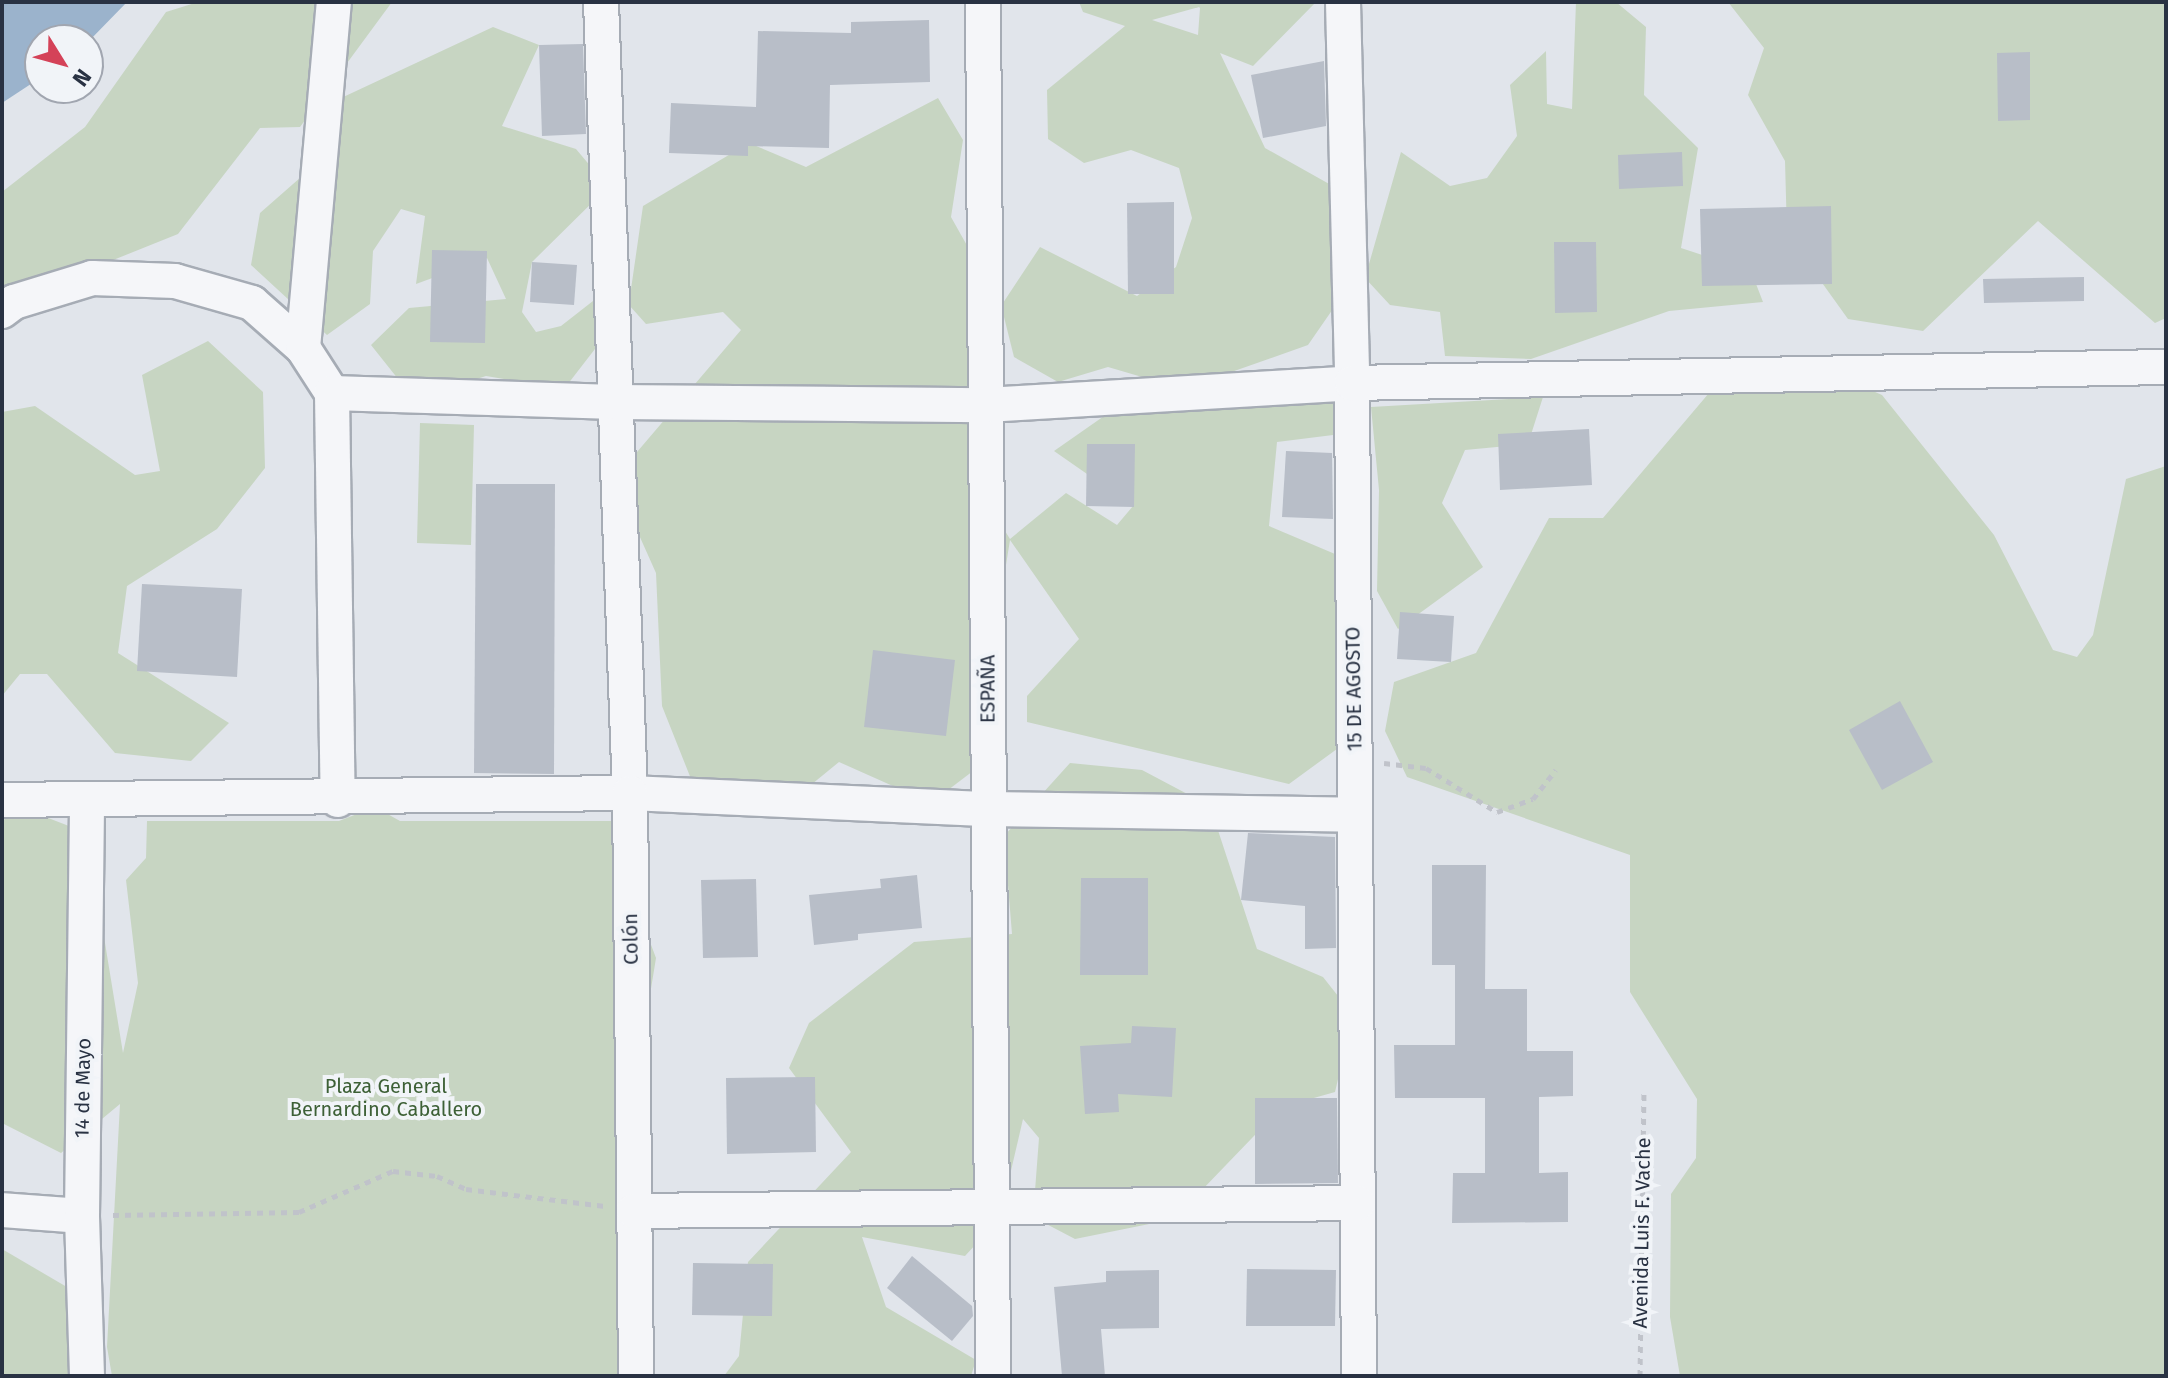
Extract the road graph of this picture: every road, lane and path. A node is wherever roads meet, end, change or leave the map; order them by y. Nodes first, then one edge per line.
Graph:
1 (334, 2) edge
2 (601, 2) edge
3 (983, 2) edge
4 (1343, 2) edge
5 (2, 311) edge
6 (303, 348) junction
7 (2166, 367) edge
8 (1352, 383) junction
9 (332, 393) junction
10 (615, 402) junction
11 (986, 405) junction
12 (1384, 763) dead end
13 (1556, 770) dead end
14 (630, 793) junction
15 (2, 800) edge
16 (87, 800) junction
17 (338, 800) junction
18 (989, 809) junction
19 (1355, 815) junction
20 (1644, 1090) dead end
21 (1358, 1203) junction
22 (992, 1207) junction
23 (2, 1210) edge
24 (634, 1211) junction
25 (82, 1216) junction
26 (87, 1376) edge
27 (636, 1376) edge
28 (993, 1376) edge
29 (1359, 1376) edge
30 (1640, 1376) edge

1 - 6 street
2 - 10 street, Colón
3 - 11 street, ESPAÑA
4 - 8 street, 15 DE AGOSTO
5 - 6 street
6 - 9 street
7 - 8 street
8 - 11 street
8 - 19 street, 15 DE AGOSTO
9 - 10 street
9 - 17 street
10 - 11 street
10 - 14 street, Colón
11 - 18 street, ESPAÑA
12 - 13 path
14 - 17 street
14 - 18 street
14 - 24 street, Colón
15 - 16 street
16 - 17 street
16 - 25 street, 14 de Mayo
18 - 19 street
18 - 22 street, ESPAÑA
19 - 21 street, 15 DE AGOSTO
20 - 30 path, Avenida Luis F. Vache
21 - 22 street
21 - 29 street, 15 DE AGOSTO
22 - 24 street
22 - 28 street, ESPAÑA
23 - 25 street
24 - 25 path
24 - 27 street, Colón
25 - 26 street, 14 de Mayo

